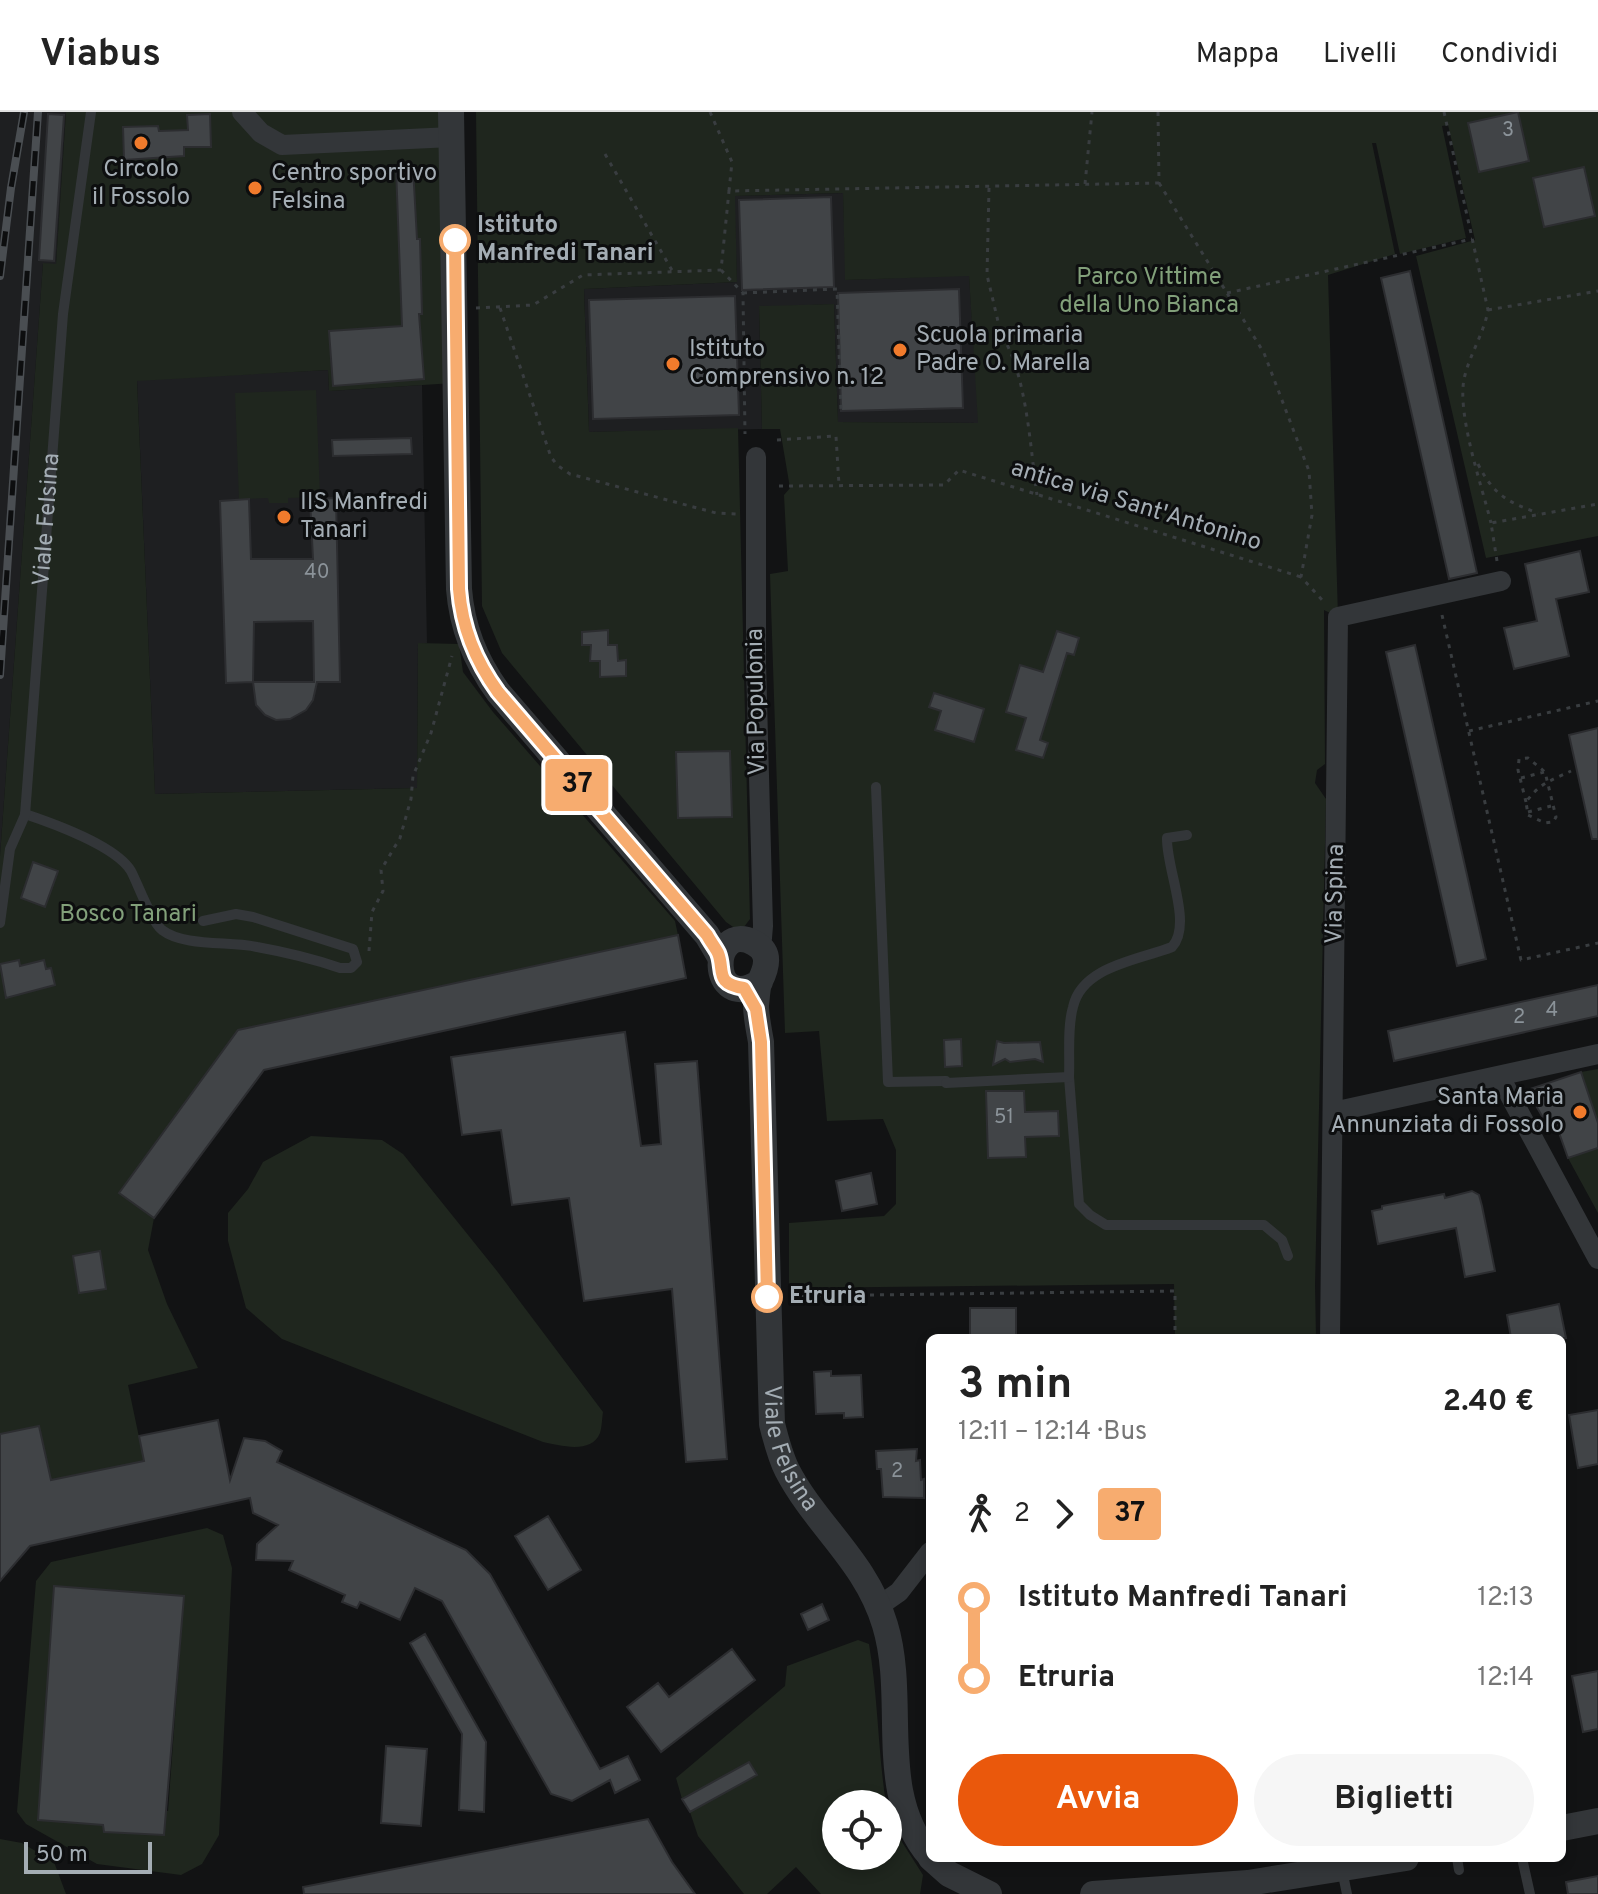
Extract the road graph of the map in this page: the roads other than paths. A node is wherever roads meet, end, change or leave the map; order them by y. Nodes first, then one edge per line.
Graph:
1 (91, 112) edge
2 (242, 112) edge
3 (452, 125) edge
4 (756, 457) dead end
5 (1501, 581) road end
6 (876, 787) dead end
7 (25, 814) junction
8 (1187, 835) dead end
9 (203, 921) dead end
10 (0, 923) edge
11 (719, 945) junction
12 (758, 946) junction
13 (753, 993) junction
14 (1598, 1054) edge
15 (1069, 1077) junction
16 (1500, 1077) junction
17 (1333, 1112) junction
18 (1288, 1256) dead end
19 (1598, 1259) edge
20 (1330, 1334) edge
21 (926, 1557) edge
22 (879, 1606) junction
23 (1598, 1821) edge
24 (1566, 1827) edge
25 (926, 1850) edge
26 (937, 1862) edge
27 (1386, 1862) edge
28 (1523, 1862) edge
29 (1345, 1870) edge
30 (989, 1894) edge
31 (1093, 1894) edge
32 (1530, 1894) edge

1 - 7 lane, Viale Felsina
2 - 3 street
3 - 11 street
4 - 12 street, Via Populonia
5 - 17 street, Via Spina
6 - 15 lane
7 - 9 lane
7 - 10 lane, Viale Felsina
8 - 15 lane
11 - 12 street
11 - 13 street
12 - 13 street, Viale Felsina
13 - 22 street, Viale Felsina
14 - 16 street
15 - 18 lane
16 - 17 street
16 - 19 street
17 - 20 street, Via Spina
21 - 22 street
22 - 25 street, Viale Felsina
23 - 24 street
26 - 30 street, Viale Felsina
27 - 29 street
28 - 32 lane
29 - 31 street

